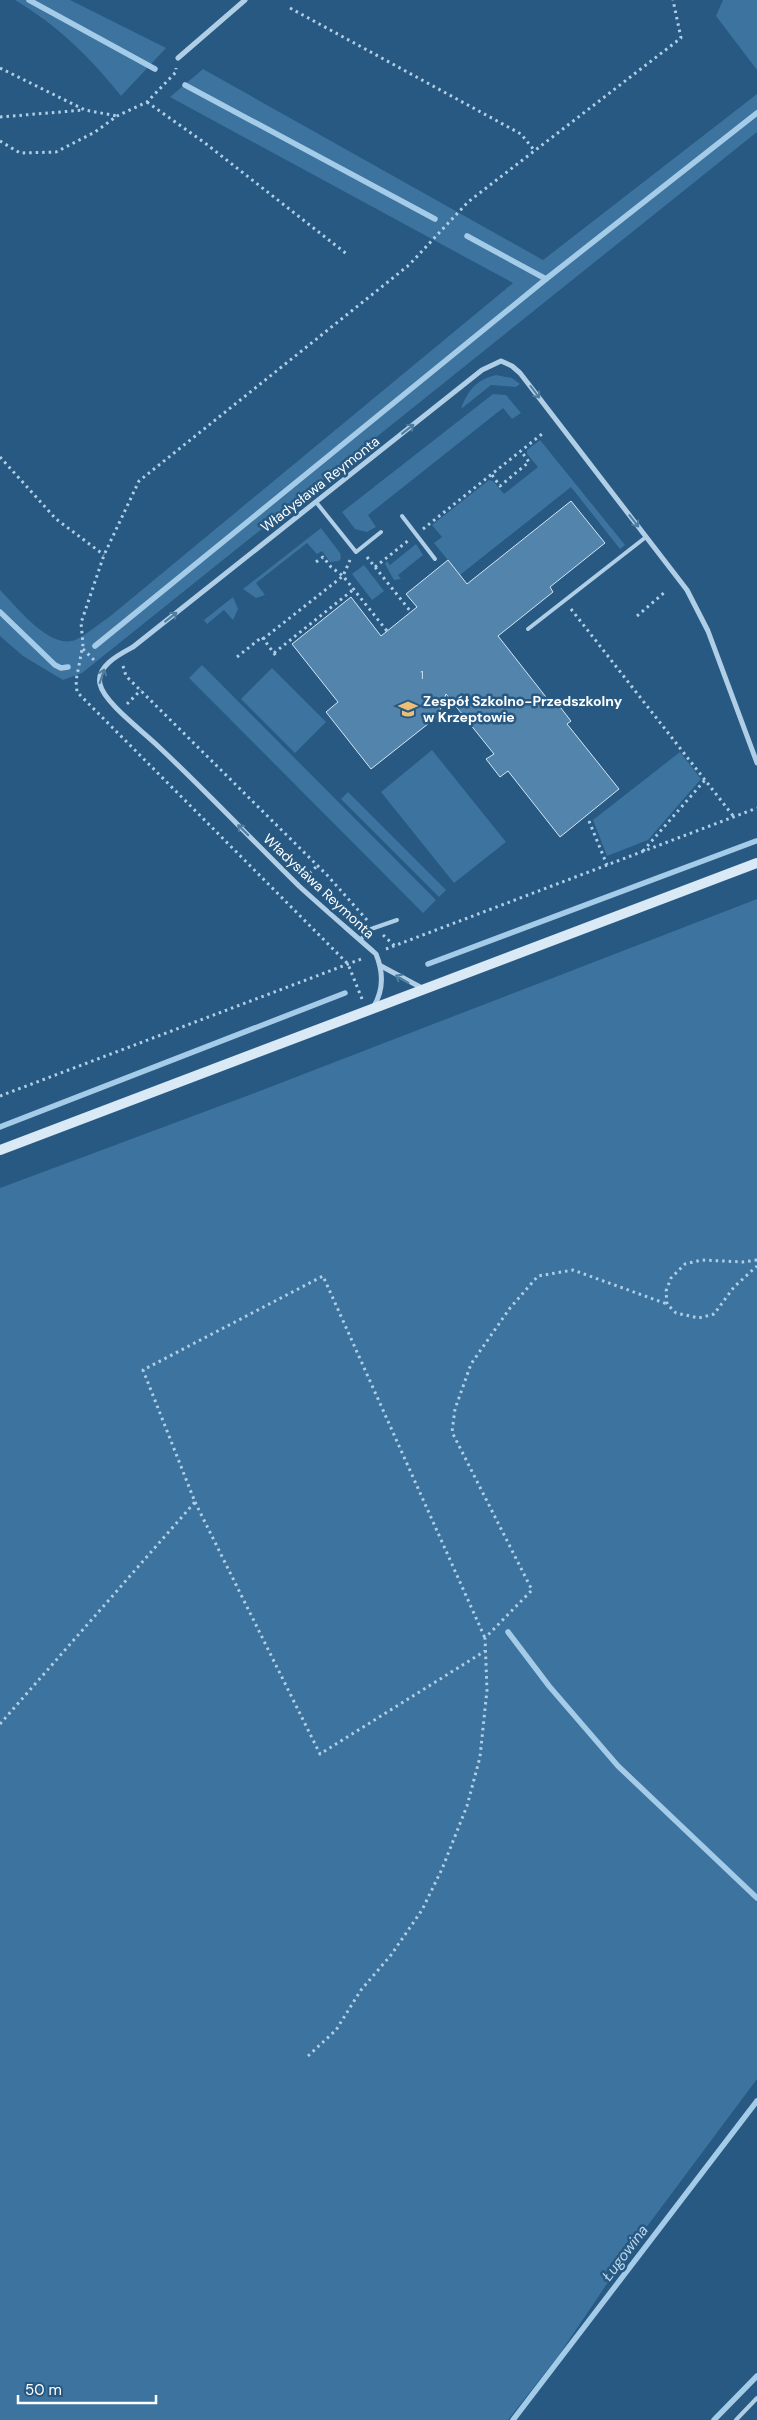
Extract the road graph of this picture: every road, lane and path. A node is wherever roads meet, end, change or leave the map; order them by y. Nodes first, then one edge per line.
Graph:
1 (245, 0) edge
2 (673, 0) edge
3 (290, 8) dead end
4 (178, 58) joint
5 (0, 68) edge
6 (147, 102) junction
7 (85, 110) junction
8 (117, 116) junction
9 (0, 117) edge
10 (0, 141) edge
11 (534, 150) junction
12 (348, 256) dead end
13 (542, 434) dead end
14 (521, 452) junction
15 (0, 457) edge
16 (492, 475) junction
17 (316, 502) junction
18 (402, 516) dead end
19 (381, 532) dead end
20 (416, 535) junction
21 (646, 536) junction
22 (361, 548) junction
23 (356, 552) junction
24 (104, 555) junction
25 (435, 559) dead end
26 (316, 562) dead end
27 (375, 567) junction
28 (343, 576) junction
29 (354, 589) junction
30 (665, 592) dead end
31 (571, 609) dead end
32 (411, 612) dead end
33 (637, 616) dead end
34 (528, 630) dead end
35 (387, 631) dead end
36 (264, 639) junction
37 (82, 649) junction
38 (237, 657) dead end
39 (103, 669) junction
40 (126, 676) dead end
41 (141, 690) junction
42 (121, 711) junction
43 (757, 763) edge
44 (705, 780) junction
45 (757, 808) edge
46 (734, 817) junction
47 (589, 821) dead end
48 (642, 852) junction
49 (757, 863) edge
50 (607, 865) junction
51 (317, 866) junction
52 (298, 885) junction
53 (397, 920) dead end
54 (375, 928) junction
55 (360, 940) junction
56 (395, 946) junction
57 (387, 949) dead end
58 (362, 958) dead end
59 (348, 964) junction
60 (381, 966) junction
61 (425, 989) junction
62 (369, 1010) junction
63 (0, 1096) edge
64 (0, 1150) edge
65 (757, 1260) edge
66 (757, 1266) edge
67 (667, 1304) junction
68 (195, 1502) junction
69 (485, 1638) junction
70 (486, 1651) junction
71 (0, 1724) edge
72 (308, 2056) dead end
73 (757, 2398) edge
74 (736, 2420) edge

1 - 4 street
2 - 11 path
3 - 11 path
4 - 6 path
5 - 7 path
6 - 8 path
6 - 12 path
7 - 8 path
7 - 9 path
8 - 10 path
11 - 24 path
13 - 14 path
14 - 16 path
14 - 16 path
15 - 24 path
16 - 20 path
17 -> 21 street, Władysława Reymonta
17 - 23 lane
39 -> 17 street, Władysława Reymonta
18 - 20 lane
19 - 22 lane
20 - 25 lane
20 - 27 path
21 - 34 lane
21 - 43 street, Władysława Reymonta
22 - 23 lane
22 - 27 path
23 - 28 path
24 - 37 path
26 - 28 path
27 - 32 path
28 - 29 path
28 - 36 path
29 - 35 path
29 - 36 path
30 - 33 path
31 - 44 path
36 - 38 path
37 - 39 path
37 - 59 path
42 -> 39 street, Władysława Reymonta
40 - 41 path
41 - 42 path
41 - 51 path
52 -> 42 street, Władysława Reymonta
44 - 46 path
44 - 48 path
45 - 46 path
46 - 48 path
47 - 50 path
48 - 50 path
49 - 61 street
50 - 56 path
51 - 52 path
51 - 54 path
52 - 55 street, Władysława Reymonta
53 - 54 lane
54 - 55 lane
54 - 56 path
55 - 60 street, Władysława Reymonta
56 - 57 path
58 - 59 path
59 - 62 path
59 - 63 path
61 -> 60 street, Władysława Reymonta
60 - 62 street
61 - 62 street
62 - 64 street
65 - 67 path
66 - 67 path
67 - 69 path
68 - 69 path
68 - 70 path
68 - 71 path
69 - 70 path
70 - 72 path
73 - 74 lane

